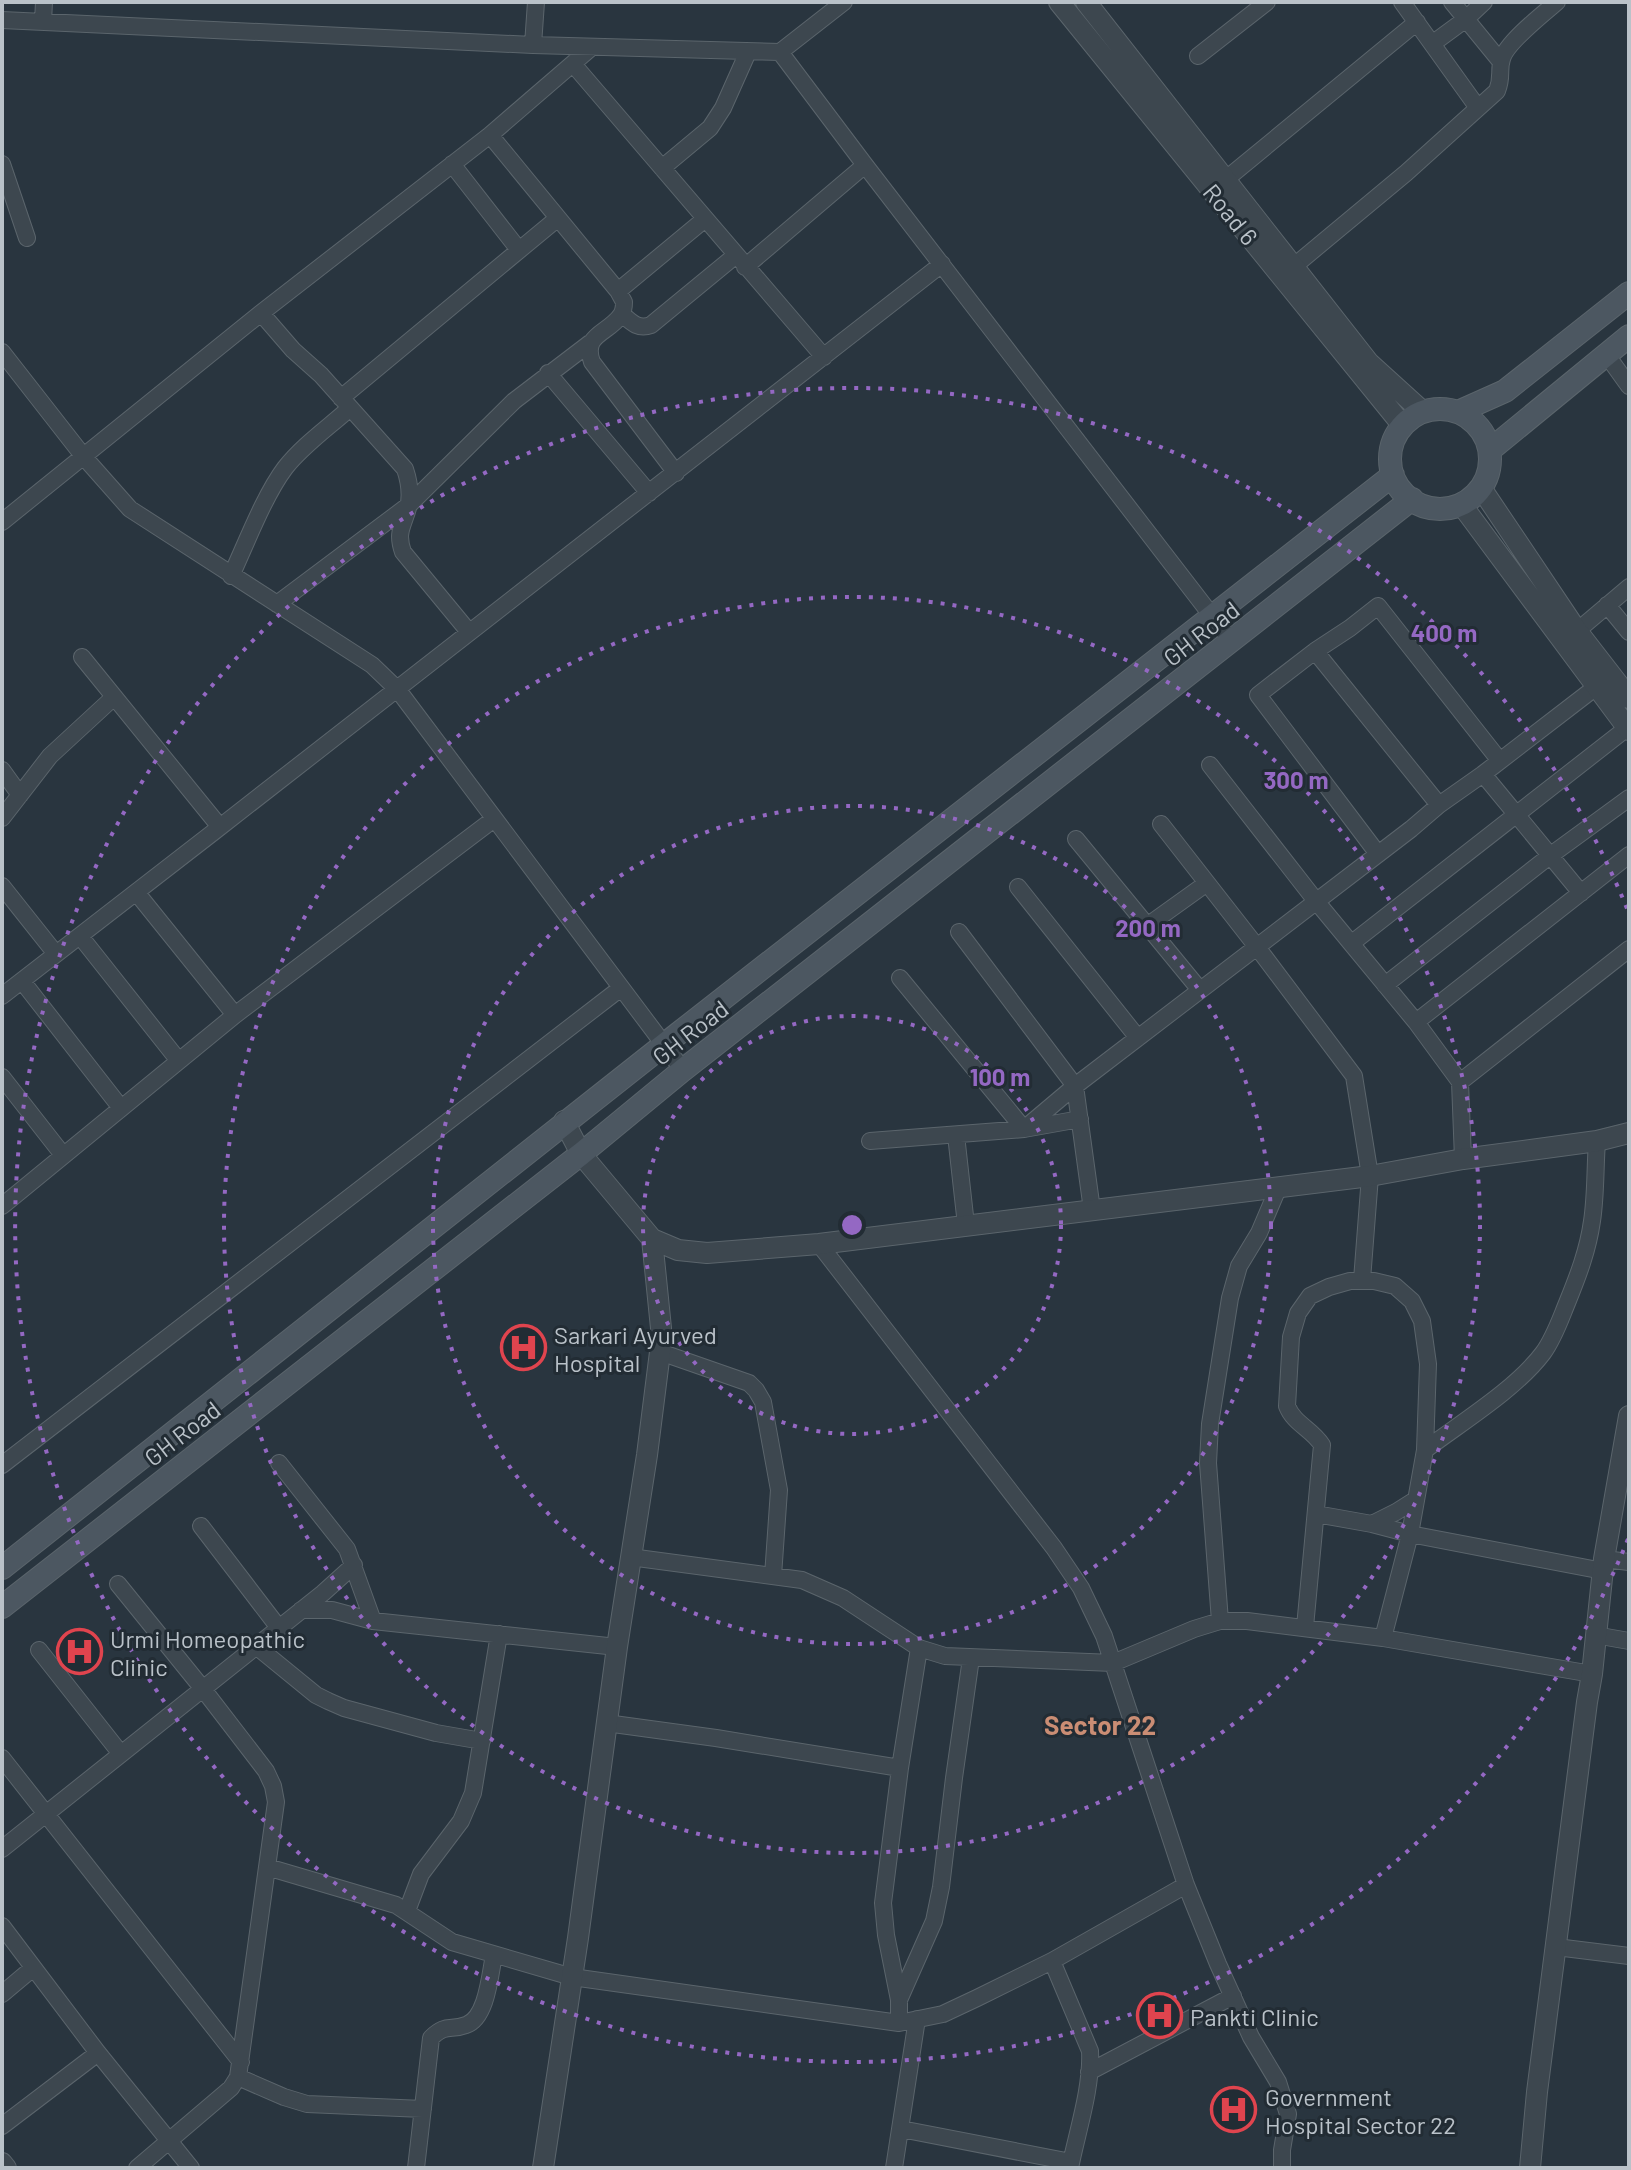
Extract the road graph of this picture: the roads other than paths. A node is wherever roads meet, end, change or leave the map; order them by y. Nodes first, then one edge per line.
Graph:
1 (44, 2) edge
2 (536, 2) edge
3 (844, 2) edge
4 (1059, 2) edge
5 (1086, 2) edge
6 (1267, 2) edge
7 (1402, 2) edge
8 (1452, 2) edge
9 (1484, 2) edge
10 (1557, 2) edge
11 (1538, 8) edge
12 (1466, 19) junction
13 (2, 20) edge
14 (43, 22) junction
15 (1417, 22) junction
16 (1432, 44) junction
17 (533, 45) junction
18 (592, 47) junction
19 (748, 52) junction
20 (780, 52) junction
21 (1198, 56) dead end
22 (1501, 62) junction
23 (573, 64) junction
24 (1478, 108) junction
25 (490, 135) junction
26 (2, 164) edge
27 (452, 164) junction
28 (865, 165) junction
29 (662, 168) junction
30 (1225, 180) junction
31 (558, 218) junction
32 (705, 219) junction
33 (27, 238) dead end
34 (519, 250) junction
35 (741, 261) junction
36 (942, 264) junction
37 (1293, 267) junction
38 (618, 291) junction
39 (1629, 293) edge
40 (261, 313) junction
41 (622, 314) junction
42 (1629, 336) edge
43 (590, 343) junction
44 (2, 352) edge
45 (1606, 354) junction
46 (824, 357) junction
47 (548, 373) junction
48 (1629, 386) edge
49 (346, 403) junction
50 (1423, 412) junction
51 (1458, 412) junction
52 (1403, 426) junction
53 (1490, 450) junction
54 (84, 457) junction
55 (676, 473) junction
56 (1393, 475) junction
57 (1481, 488) junction
58 (649, 493) junction
59 (1412, 499) junction
60 (1461, 504) junction
61 (409, 505) junction
62 (2, 522) edge
63 (231, 576) junction
64 (1629, 587) edge
65 (277, 604) junction
66 (1607, 605) junction
67 (1213, 615) junction
68 (1577, 631) junction
69 (469, 632) junction
70 (1629, 632) edge
71 (1232, 642) junction
72 (1315, 651) junction
73 (82, 657) dead end
74 (1596, 687) junction
75 (398, 690) junction
76 (114, 697) junction
77 (1629, 698) edge
78 (1628, 729) edge
79 (1500, 761) junction
80 (1210, 765) dead end
81 (2, 770) edge
82 (1483, 774) junction
83 (20, 795) junction
84 (1629, 798) edge
85 (1439, 805) junction
86 (1516, 815) junction
87 (2, 818) edge
88 (494, 819) junction
89 (1161, 824) dead end
90 (220, 827) junction
91 (1076, 839) dead end
92 (1378, 854) junction
93 (1551, 855) junction
94 (1629, 855) edge
95 (1207, 883) junction
96 (2, 886) edge
97 (1018, 887) dead end
98 (136, 892) junction
99 (1581, 893) junction
100 (1316, 901) junction
101 (1147, 926) junction
102 (959, 932) dead end
103 (80, 936) junction
104 (1352, 943) junction
105 (1257, 947) junction
106 (1629, 949) edge
107 (56, 954) junction
108 (900, 978) dead end
109 (22, 981) junction
110 (1385, 985) junction
111 (621, 988) junction
112 (1200, 990) junction
113 (2, 996) edge
114 (235, 1015) junction
115 (1416, 1022) junction
116 (1138, 1038) junction
117 (665, 1046) junction
118 (179, 1061) junction
119 (683, 1070) junction
120 (2, 1077) edge
121 (1460, 1082) junction
122 (1075, 1086) junction
123 (121, 1108) junction
124 (1080, 1119) junction
125 (564, 1121) junction
126 (1024, 1129) junction
127 (1629, 1133) edge
128 (956, 1135) junction
129 (870, 1141) dead end
130 (1597, 1141) junction
131 (581, 1154) junction
132 (63, 1155) junction
133 (1463, 1159) junction
134 (1370, 1176) junction
135 (1279, 1186) junction
136 (2, 1206) edge
137 (1092, 1210) junction
138 (966, 1225) junction
139 (652, 1239) junction
140 (819, 1244) junction
141 (1362, 1280) junction
142 (660, 1352) junction
143 (1629, 1416) edge
144 (1425, 1450) junction
145 (279, 1463) dead end
146 (2, 1465) edge
147 (1415, 1500) junction
148 (1316, 1514) junction
149 (1372, 1524) junction
150 (201, 1526) dead end
151 (1410, 1534) junction
152 (630, 1557) junction
153 (1629, 1562) edge
154 (354, 1565) junction
155 (1603, 1565) junction
156 (2, 1568) edge
157 (773, 1576) junction
158 (118, 1584) dead end
159 (2, 1607) edge
160 (301, 1610) junction
161 (373, 1621) junction
162 (1220, 1621) junction
163 (1305, 1627) junction
164 (279, 1628) junction
165 (499, 1634) junction
166 (1595, 1635) junction
167 (1383, 1638) junction
168 (1629, 1641) edge
169 (256, 1646) junction
170 (617, 1647) junction
171 (919, 1648) junction
172 (39, 1650) dead end
173 (971, 1658) junction
174 (1113, 1663) junction
175 (1592, 1674) junction
176 (203, 1689) junction
177 (606, 1723) junction
178 (482, 1741) junction
179 (121, 1754) junction
180 (2, 1758) edge
181 (900, 1768) junction
182 (45, 1815) junction
183 (2, 1849) edge
184 (267, 1867) junction
185 (1186, 1885) junction
186 (407, 1911) junction
187 (2, 1926) edge
188 (1556, 1947) junction
189 (494, 1955) junction
190 (1629, 1956) edge
191 (1052, 1961) junction
192 (33, 1968) junction
193 (572, 1977) junction
194 (2, 1994) edge
195 (1233, 1996) junction
196 (899, 2000) junction
197 (917, 2019) junction
198 (899, 2023) junction
199 (98, 2053) junction
200 (240, 2069) junction
201 (1089, 2072) junction
202 (423, 2109) junction
203 (2, 2126) edge
204 (901, 2129) junction
205 (168, 2140) junction
206 (2, 2163) edge
207 (1070, 2165) edge
208 (6, 2168) edge
209 (137, 2168) edge
210 (191, 2168) edge
211 (416, 2168) edge
212 (543, 2168) edge
213 (894, 2168) edge
214 (1282, 2168) edge
215 (1530, 2168) edge

1 - 14 street
2 - 17 street
3 - 20 street
4 - 52 street, Road 6
5 - 30 street, Road 6
6 - 21 street
7 - 15 street
8 - 12 street
9 - 12 street
10 - 11 street
11 - 22 street
12 - 16 street
12 - 22 street
13 - 14 street
14 - 17 street
15 - 16 street
15 - 30 street
16 - 24 street
17 - 18 street
18 - 19 street
18 - 23 street
19 - 20 street
19 - 29 street
20 - 28 street
22 - 24 street
23 - 25 street
23 - 29 street
24 - 37 street
25 - 27 street
25 - 31 street
26 - 33 street
27 - 34 street
27 - 40 street
28 - 35 street
28 - 36 street
29 - 32 street
30 - 37 street, Road 6
31 - 34 street
31 - 38 street
32 - 35 street
32 - 38 street
34 - 49 street
35 - 41 street
35 - 46 street
36 - 46 street
36 - 67 street
37 - 50 street, Road 6
38 - 41 street
39 - 51 main road
40 - 49 street
40 - 54 street
41 - 43 street
42 - 45 main road
43 - 47 street
43 - 55 street
44 - 54 street
45 - 48 street
45 - 53 main road
46 - 55 street
47 - 58 street
47 - 61 street
49 - 61 street
49 - 63 street
50 - 51 main road
50 - 52 main road
51 - 53 main road
52 - 56 main road
53 - 57 main road
54 - 62 street
54 - 63 street
55 - 58 street
56 - 59 main road
56 - 67 main road, GH Road
57 - 60 main road
57 - 68 street
58 - 69 street
59 - 60 main road
59 - 71 main road, GH Road
60 - 74 street
61 - 65 street
61 - 69 street
63 - 65 street
64 - 66 street
65 - 75 street
66 - 68 street
66 - 70 street
67 - 71 street
67 - 117 main road, GH Road
68 - 77 street
69 - 75 street
71 - 119 main road, GH Road
72 - 79 street
72 - 85 street
72 - 92 street
73 - 76 street
74 - 78 street
74 - 79 street
75 - 88 street
75 - 90 street
76 - 83 street
76 - 90 street
78 - 86 street
79 - 82 street
80 - 100 street
81 - 83 street
82 - 85 street
82 - 86 street
83 - 87 street
84 - 93 street
85 - 92 street
86 - 93 street
86 - 104 street
88 - 111 street
88 - 114 street
89 - 95 street
90 - 98 street
91 - 101 street
92 - 100 street
93 - 99 street
93 - 110 street
94 - 99 street
95 - 101 street
95 - 105 street
96 - 107 street
97 - 116 street
98 - 103 street
98 - 114 street
99 - 115 street
100 - 104 street
100 - 105 street
101 - 112 street
102 - 122 street
103 - 107 street
103 - 118 street
104 - 110 street
105 - 112 street
105 - 134 street
106 - 121 street
107 - 109 street
108 - 126 street
109 - 113 street
109 - 123 street
110 - 115 street
111 - 117 street
111 - 146 street
112 - 116 street
114 - 118 street
115 - 121 street
116 - 122 street
117 - 119 street
117 - 125 main road, GH Road
118 - 123 street
119 - 131 main road, GH Road
120 - 132 street
121 - 133 street
122 - 124 street
122 - 126 street
123 - 132 street
124 - 126 street
124 - 137 street
125 - 131 street
125 - 156 main road, GH Road
126 - 128 street
127 - 130 street
128 - 129 street
128 - 138 street
130 - 133 street
130 - 144 street
131 - 139 street
131 - 159 main road, GH Road
132 - 136 street
133 - 134 street
134 - 135 street
134 - 141 street
135 - 137 street
135 - 162 street
137 - 138 street
138 - 140 street
139 - 140 street
139 - 142 street
140 - 174 street
141 - 144 street
141 - 148 street
142 - 152 street
142 - 157 street
143 - 155 street
144 - 147 street
145 - 154 street
147 - 149 street
147 - 151 street
148 - 149 street
148 - 163 street
149 - 151 street
150 - 164 street
151 - 155 street
151 - 167 street
152 - 157 street
152 - 170 street
153 - 155 street
154 - 160 street
154 - 161 street
155 - 166 street
157 - 171 street
158 - 176 street
160 - 161 street
160 - 164 street
161 - 165 street
162 - 163 street
162 - 174 street
163 - 167 street
164 - 169 street
165 - 170 street
165 - 178 street
166 - 168 street
166 - 175 street
167 - 175 street
169 - 176 street
169 - 178 street
170 - 177 street
171 - 173 street
171 - 181 street
172 - 179 street
173 - 174 street
173 - 196 street
174 - 185 street
175 - 188 street
176 - 179 street
176 - 184 street
177 - 181 street
177 - 193 street
178 - 186 street
179 - 182 street
180 - 182 street
181 - 196 street
182 - 183 street
182 - 200 street
184 - 186 street
184 - 200 street
185 - 191 street
185 - 195 street
186 - 189 street
187 - 192 street
188 - 190 street
188 - 215 street
189 - 193 street
189 - 202 street
191 - 197 street
191 - 201 street
192 - 194 street
192 - 199 street
193 - 198 street
193 - 212 street
195 - 201 street
195 - 214 street
196 - 198 street
197 - 198 street
197 - 204 street
199 - 203 street
199 - 205 street
200 - 202 street
200 - 205 street
201 - 207 street
202 - 211 street
204 - 207 street
204 - 213 street
205 - 209 street
205 - 210 street
206 - 208 street

